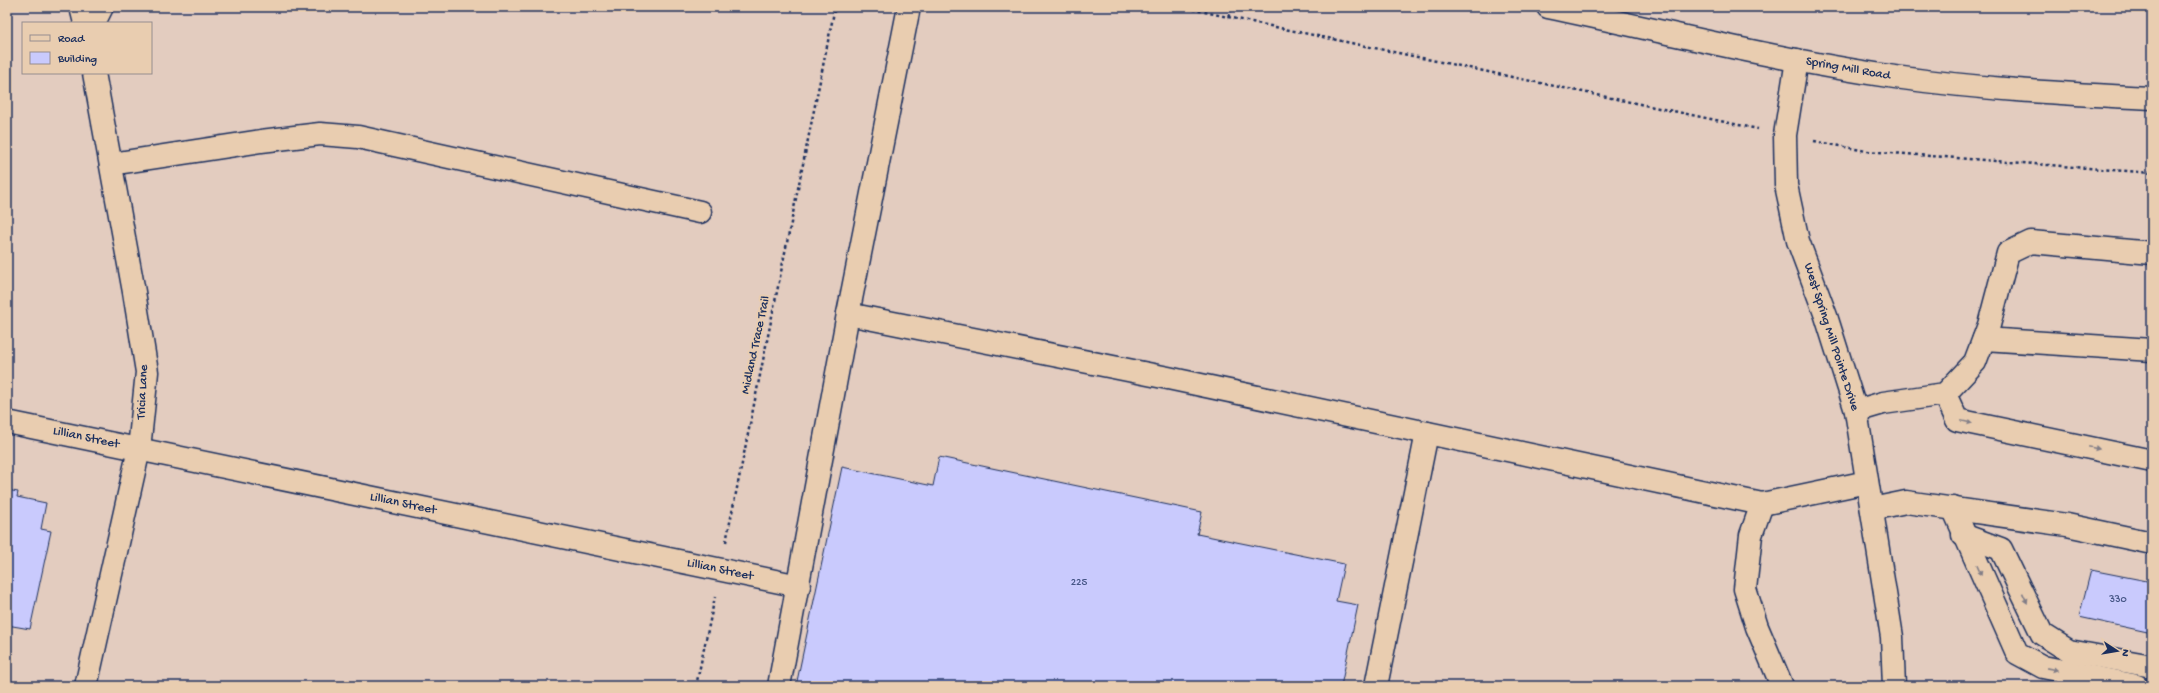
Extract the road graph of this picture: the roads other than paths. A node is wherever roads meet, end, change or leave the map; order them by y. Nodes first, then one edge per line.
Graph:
1 (81, 7) edge
2 (102, 7) edge
3 (910, 7) edge
4 (1548, 7) edge
5 (84, 22) edge
6 (94, 22) edge
7 (1797, 60) junction
8 (94, 74) edge
9 (2152, 98) edge
10 (111, 164) junction
11 (700, 212) dead end
12 (2152, 253) edge
13 (848, 314) junction
14 (1984, 338) junction
15 (2152, 350) edge
16 (1945, 394) junction
17 (1856, 411) junction
18 (7, 422) edge
19 (1428, 433) junction
20 (139, 449) junction
21 (2152, 461) edge
22 (1867, 482) junction
23 (1762, 504) junction
24 (1953, 508) junction
25 (1872, 509) junction
26 (1963, 534) junction
27 (2152, 543) edge
28 (799, 586) junction
29 (2152, 666) edge
30 (86, 686) edge
31 (780, 686) edge
32 (1376, 686) edge
33 (1782, 686) edge
34 (1894, 686) edge
35 (2137, 686) edge

1 - 5 street
2 - 6 street
3 - 13 street
4 - 7 street, Spring Mill Road
7 - 9 street, Spring Mill Road
7 - 17 street, West Spring Mill Pointe Drive
8 - 10 street, Tricia Lane
10 - 11 street
10 - 20 street, Tricia Lane
12 - 14 street
13 - 19 street
13 - 28 street
14 - 15 street
14 - 16 street
16 - 17 street
16 -> 21 street
17 - 22 street, West Spring Mill Pointe Drive
18 - 20 street, Lillian Street
19 - 23 street
19 - 32 street
20 - 28 street, Lillian Street
20 - 30 street, Tricia Lane
22 - 23 street
22 - 25 street, West Spring Mill Pointe Drive
23 - 33 street
24 - 25 street
24 - 26 street
24 - 27 street
25 - 34 street, West Spring Mill Pointe Drive
26 -> 29 street
26 -> 35 street
28 - 31 street

